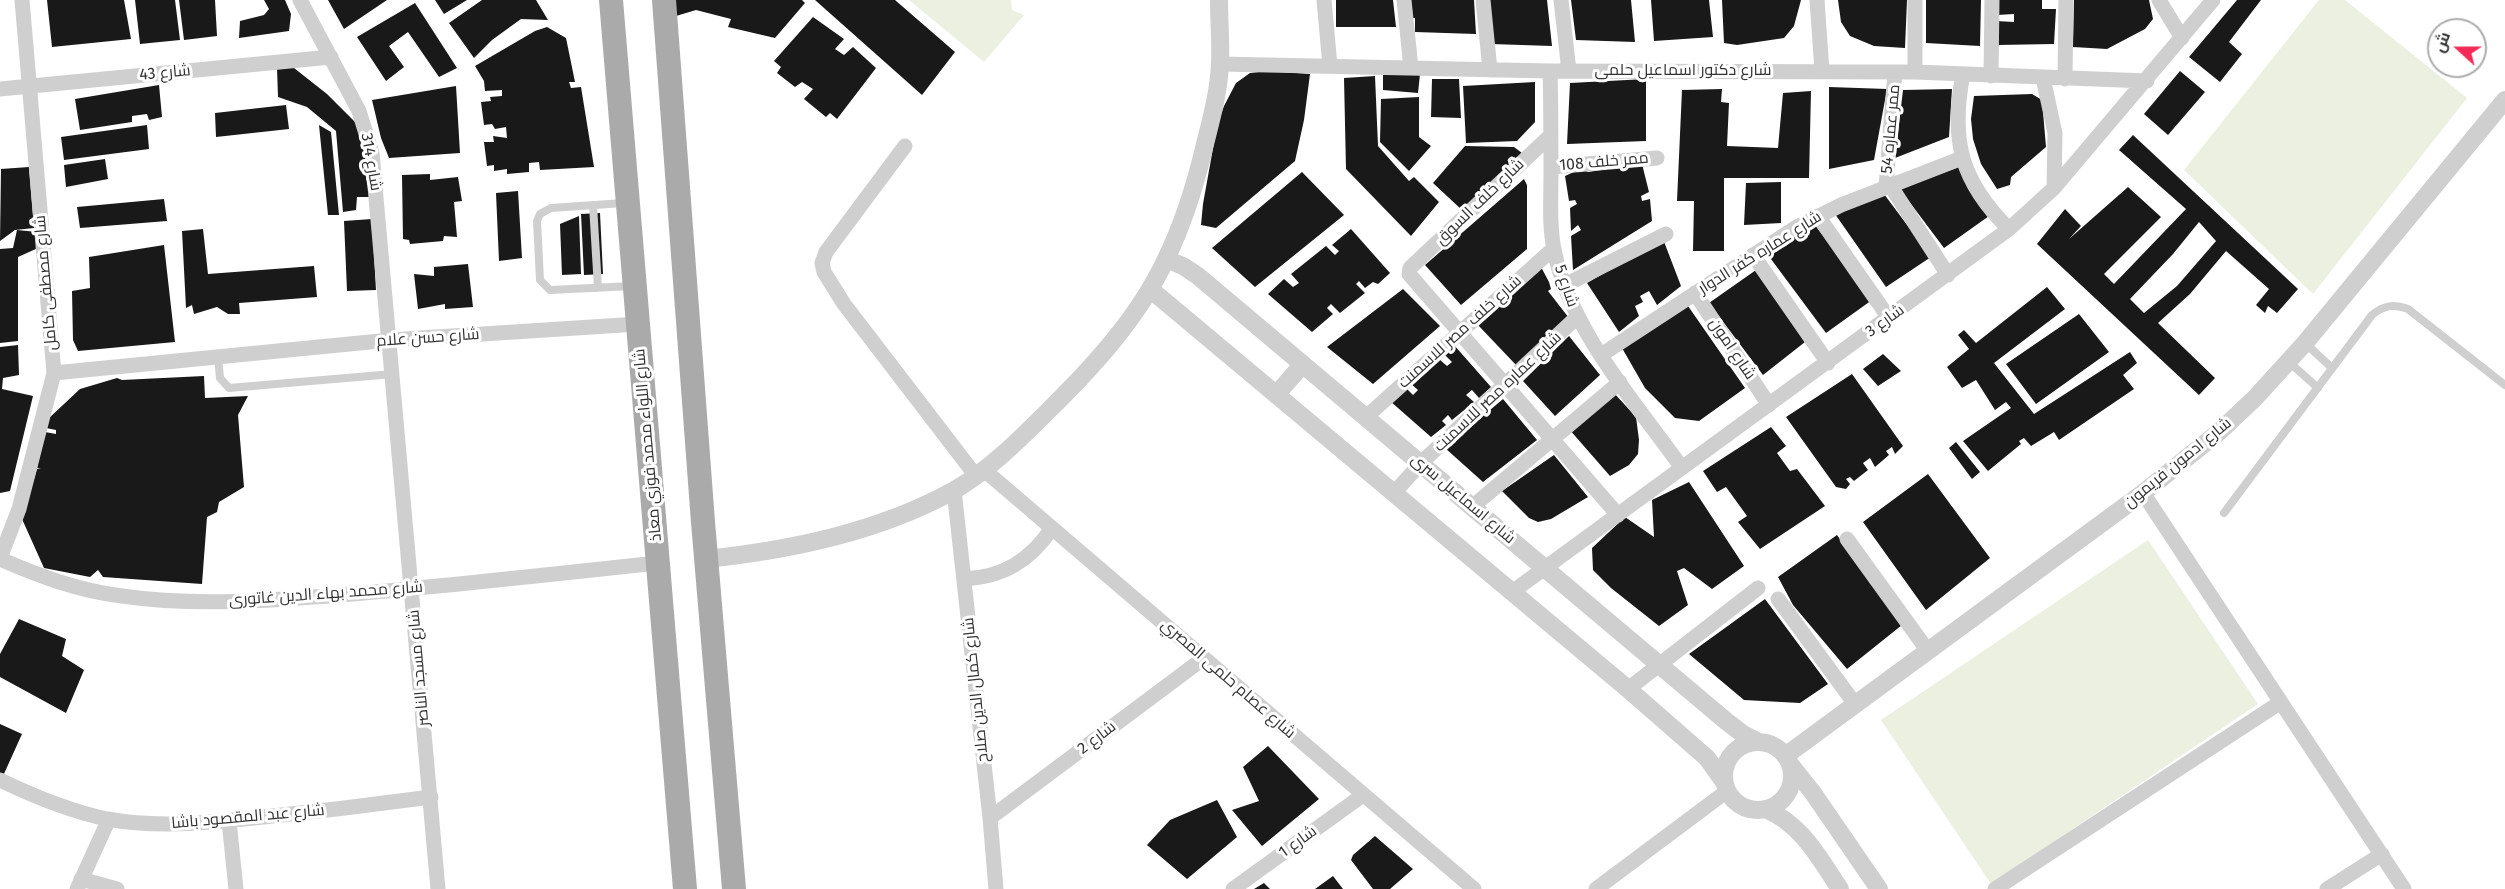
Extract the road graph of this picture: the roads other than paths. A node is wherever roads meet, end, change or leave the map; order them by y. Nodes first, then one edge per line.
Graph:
1 (22, 0) edge
2 (300, 0) edge
3 (611, 0) edge
4 (664, 0) edge
5 (1219, 0) edge
6 (1324, 0) edge
7 (1404, 0) edge
8 (1483, 0) edge
9 (1561, 0) edge
10 (1817, 0) edge
11 (1915, 0) edge
12 (1992, 0) edge
13 (2066, 0) edge
14 (2160, 0) edge
15 (2213, 0) edge
16 (2182, 38) junction
17 (331, 57) junction
18 (1220, 64) junction
19 (1330, 66) junction
20 (1411, 68) junction
21 (1490, 70) junction
22 (1550, 71) junction
23 (1569, 71) junction
24 (1822, 71) junction
25 (1895, 72) junction
26 (1915, 72) junction
27 (1963, 74) junction
28 (1991, 76) junction
29 (2043, 78) junction
30 (2065, 79) junction
31 (2146, 81) junction
32 (29, 86) junction
33 (0, 89) edge
34 (2505, 100) edge
35 (1551, 135) junction
36 (905, 146) dead end
37 (1657, 158) dead end
38 (1962, 158) junction
39 (1551, 167) junction
40 (1888, 186) junction
41 (2054, 188) junction
42 (628, 202) junction
43 (593, 205) junction
44 (1818, 216) junction
45 (2009, 229) junction
46 (1666, 234) dead end
47 (1554, 248) junction
48 (1753, 255) junction
49 (1166, 259) junction
50 (1948, 275) junction
51 (635, 285) junction
52 (1563, 286) junction
53 (598, 288) junction
54 (1150, 289) junction
55 (1695, 293) junction
56 (1577, 317) junction
57 (1889, 318) junction
58 (638, 324) junction
59 (1459, 333) junction
60 (390, 340) junction
61 (2305, 343) junction
62 (1601, 355) junction
63 (218, 357) junction
64 (2288, 362) junction
65 (1828, 363) junction
66 (1303, 364) junction
67 (2332, 368) junction
68 (54, 373) junction
69 (393, 374) junction
70 (1620, 382) junction
71 (2505, 385) edge
72 (1504, 386) junction
73 (2318, 388) junction
74 (1276, 395) junction
75 (1769, 405) junction
76 (1365, 417) junction
77 (1552, 440) junction
78 (1421, 463) junction
79 (1682, 468) junction
80 (979, 473) junction
81 (954, 490) junction
82 (1394, 493) junction
83 (2143, 493) junction
84 (1472, 507) junction
85 (2224, 513) dead end
86 (1618, 515) junction
87 (1052, 528) junction
88 (1847, 539) dead end
89 (0, 559) edge
90 (706, 559) junction
91 (657, 563) junction
92 (1544, 568) junction
93 (964, 579) junction
94 (1758, 588) dead end
95 (412, 589) junction
96 (1512, 592) junction
97 (1778, 599) dead end
98 (1928, 651) junction
99 (1204, 658) junction
100 (1660, 664) junction
101 (1628, 689) junction
102 (2281, 702) junction
103 (1855, 704) junction
104 (1759, 741) junction
105 (1787, 760) junction
106 (0, 780) edge
107 (1726, 787) junction
108 (1364, 795) junction
109 (431, 796) junction
110 (1765, 808) junction
111 (990, 818) junction
112 (109, 819) junction
113 (229, 820) junction
114 (2382, 854) junction
115 (1866, 870) junction
116 (79, 884) edge
117 (117, 889) edge
118 (236, 889) edge
119 (438, 889) edge
120 (685, 889) edge
121 (734, 889) edge
122 (996, 889) edge
123 (1233, 889) edge
124 (1474, 889) edge
125 (1596, 889) edge
126 (1841, 889) edge
127 (1879, 889) edge
128 (1995, 889) edge
129 (2327, 889) edge
130 (2404, 889) edge

1 - 32 street, شارع مصطفى كامل
2 - 17 street, شارع 314
3 - 42 main road, شارع اللواء محمد فوزي معاذ
4 - 90 main road
5 - 18 street
6 - 19 street
7 - 20 street
8 - 21 street
9 - 23 street
10 - 24 street
11 - 26 street
12 - 28 street
13 - 30 street
14 - 16 street
15 - 16 street, شارع 3
16 - 31 street, شارع 3
17 - 32 street, شارع 43
17 - 60 street, شارع 314
18 - 19 street, شارع دكتور اسماعيل حلمى
18 - 49 street
19 - 20 street, شارع دكتور اسماعيل حلمى
20 - 21 street, شارع دكتور اسماعيل حلمى
21 - 22 street, شارع دكتور اسماعيل حلمى
22 - 23 street, شارع دكتور اسماعيل حلمى
22 - 35 street, شارع 5
23 - 24 street, شارع دكتور اسماعيل حلمى
24 - 25 street, شارع دكتور اسماعيل حلمى
25 - 26 street, شارع دكتور اسماعيل حلمى
25 - 40 street, ممر عماره 54
26 - 27 street, شارع دكتور اسماعيل حلمى
27 - 28 street, شارع دكتور اسماعيل حلمى
27 - 38 street
28 - 29 street, شارع دكتور اسماعيل حلمى
29 - 30 street, شارع دكتور اسماعيل حلمى
29 - 41 street
30 - 31 street, شارع دكتور اسماعيل حلمى
31 - 41 street, شارع 3
32 - 33 street, شارع 43
32 - 68 street, شارع مصطفى كامل
34 - 61 street, شارع ادمون فريمون
35 - 39 street, شارع 5
35 - 59 street, شارع خلف السوق
36 - 80 street, شارع عصام حلمى المصري
37 - 39 street, ممر خلف 108
38 - 40 street, شارع عماره كفر الدوار
38 - 45 street
39 - 47 street, شارع 5
40 - 44 street, شارع عماره كفر الدوار
40 - 50 street
41 - 45 street, شارع 3
42 - 43 lane
42 - 51 main road, شارع اللواء محمد فوزي معاذ
43 - 53 lane
43 - 53 lane
44 - 48 street, شارع عماره كفر الدوار
44 - 57 street
45 - 50 street, شارع 3
46 - 52 street
47 - 52 street, شارع 5
47 - 59 street, شارع خلف مصر للاسمنت
48 - 55 street, شارع عماره كفر الدوار
48 - 65 street
49 - 54 street
49 - 66 street, شارع اسماعيل سرى
50 - 57 street, شارع 3
51 - 53 lane
51 - 58 main road, شارع اللواء محمد فوزي معاذ
52 - 56 street, شارع 5
54 - 74 street
54 - 80 street
55 - 62 street, شارع عماره كفر الدوار
55 - 75 street, شارع امون
56 - 62 street, شارع 5
56 - 72 street, شارع عماره مصر للاسمنت
57 - 65 street, شارع 3
58 - 60 street, شارع حسن علام
58 - 91 main road, شارع اللواء محمد فوزي معاذ
59 - 72 street
59 - 76 street, شارع خلف مصر للاسمنت
60 - 63 street, شارع حسن علام
60 - 69 street, شارع مسجد الناصر
61 - 64 street, شارع ادمون فريمون
61 - 67 lane
62 - 70 street, شارع 5
63 - 68 street, شارع حسن علام
63 - 69 lane, شارع حسن علام
64 - 73 lane
64 - 83 street, شارع ادمون فريمون
65 - 75 street, شارع 3
66 - 74 street
66 - 76 street, شارع اسماعيل سرى
67 - 71 lane
67 - 73 lane
68 - 89 street, شارع مصطفى كامل
69 - 95 street, شارع مسجد الناصر
70 - 77 street
70 - 79 street, شارع 5
72 - 77 street
72 - 78 street, شارع عماره مصر للاسمنت
73 - 85 lane
74 - 82 street
75 - 79 street, شارع 3
76 - 78 street, شارع اسماعيل سرى
77 - 84 street
77 - 86 street
78 - 82 street, شارع عماره مصر للاسمنت
78 - 84 street, شارع اسماعيل سرى
79 - 86 street, شارع 3
80 - 81 street
80 - 87 street, شارع عصام حلمى المصري
81 - 90 street
81 - 93 street, شارع كمال الدين صلاح
82 - 96 street
83 - 98 street, شارع ادمون فريمون
83 - 102 street
84 - 92 street, شارع اسماعيل سرى
86 - 92 street, شارع 3
87 - 93 street
87 - 99 street, شارع عصام حلمى المصري
88 - 98 street
89 - 95 street, شارع محمد بهاء الدين غاتورى
90 - 121 main road
91 - 95 street, شارع محمد بهاء الدين غاتورى
91 - 120 main road, شارع اللواء محمد فوزي معاذ
92 - 96 street, شارع 3
92 - 100 street, شارع اسماعيل سرى
93 - 111 street, شارع كمال الدين صلاح
94 - 100 street
95 - 109 street, شارع مسجد الناصر
96 - 101 street
97 - 103 street
98 - 103 street, شارع ادمون فريمون
99 - 108 street, شارع عصام حلمى المصري
99 - 111 street, شارع 2
100 - 101 street
100 - 104 street, شارع اسماعيل سرى
101 - 107 street
102 - 114 street
102 - 128 street
103 - 105 street, شارع ادمون فريمون
104 - 105 street
104 - 107 street
105 - 110 street
105 - 115 street
106 - 112 street, شارع عبد المقصود باشا
107 - 110 street
107 - 125 street
108 - 123 street, شارع 1
108 - 124 street, شارع عصام حلمى المصري
109 - 113 street, شارع عبد المقصود باشا
109 - 119 street, شارع مسجد الناصر
110 - 126 street
111 - 122 street, شارع كمال الدين صلاح
112 - 113 street, شارع عبد المقصود باشا
112 - 116 street
113 - 118 street
114 - 129 street
114 - 130 street
115 - 126 street
115 - 127 street
116 - 117 street

